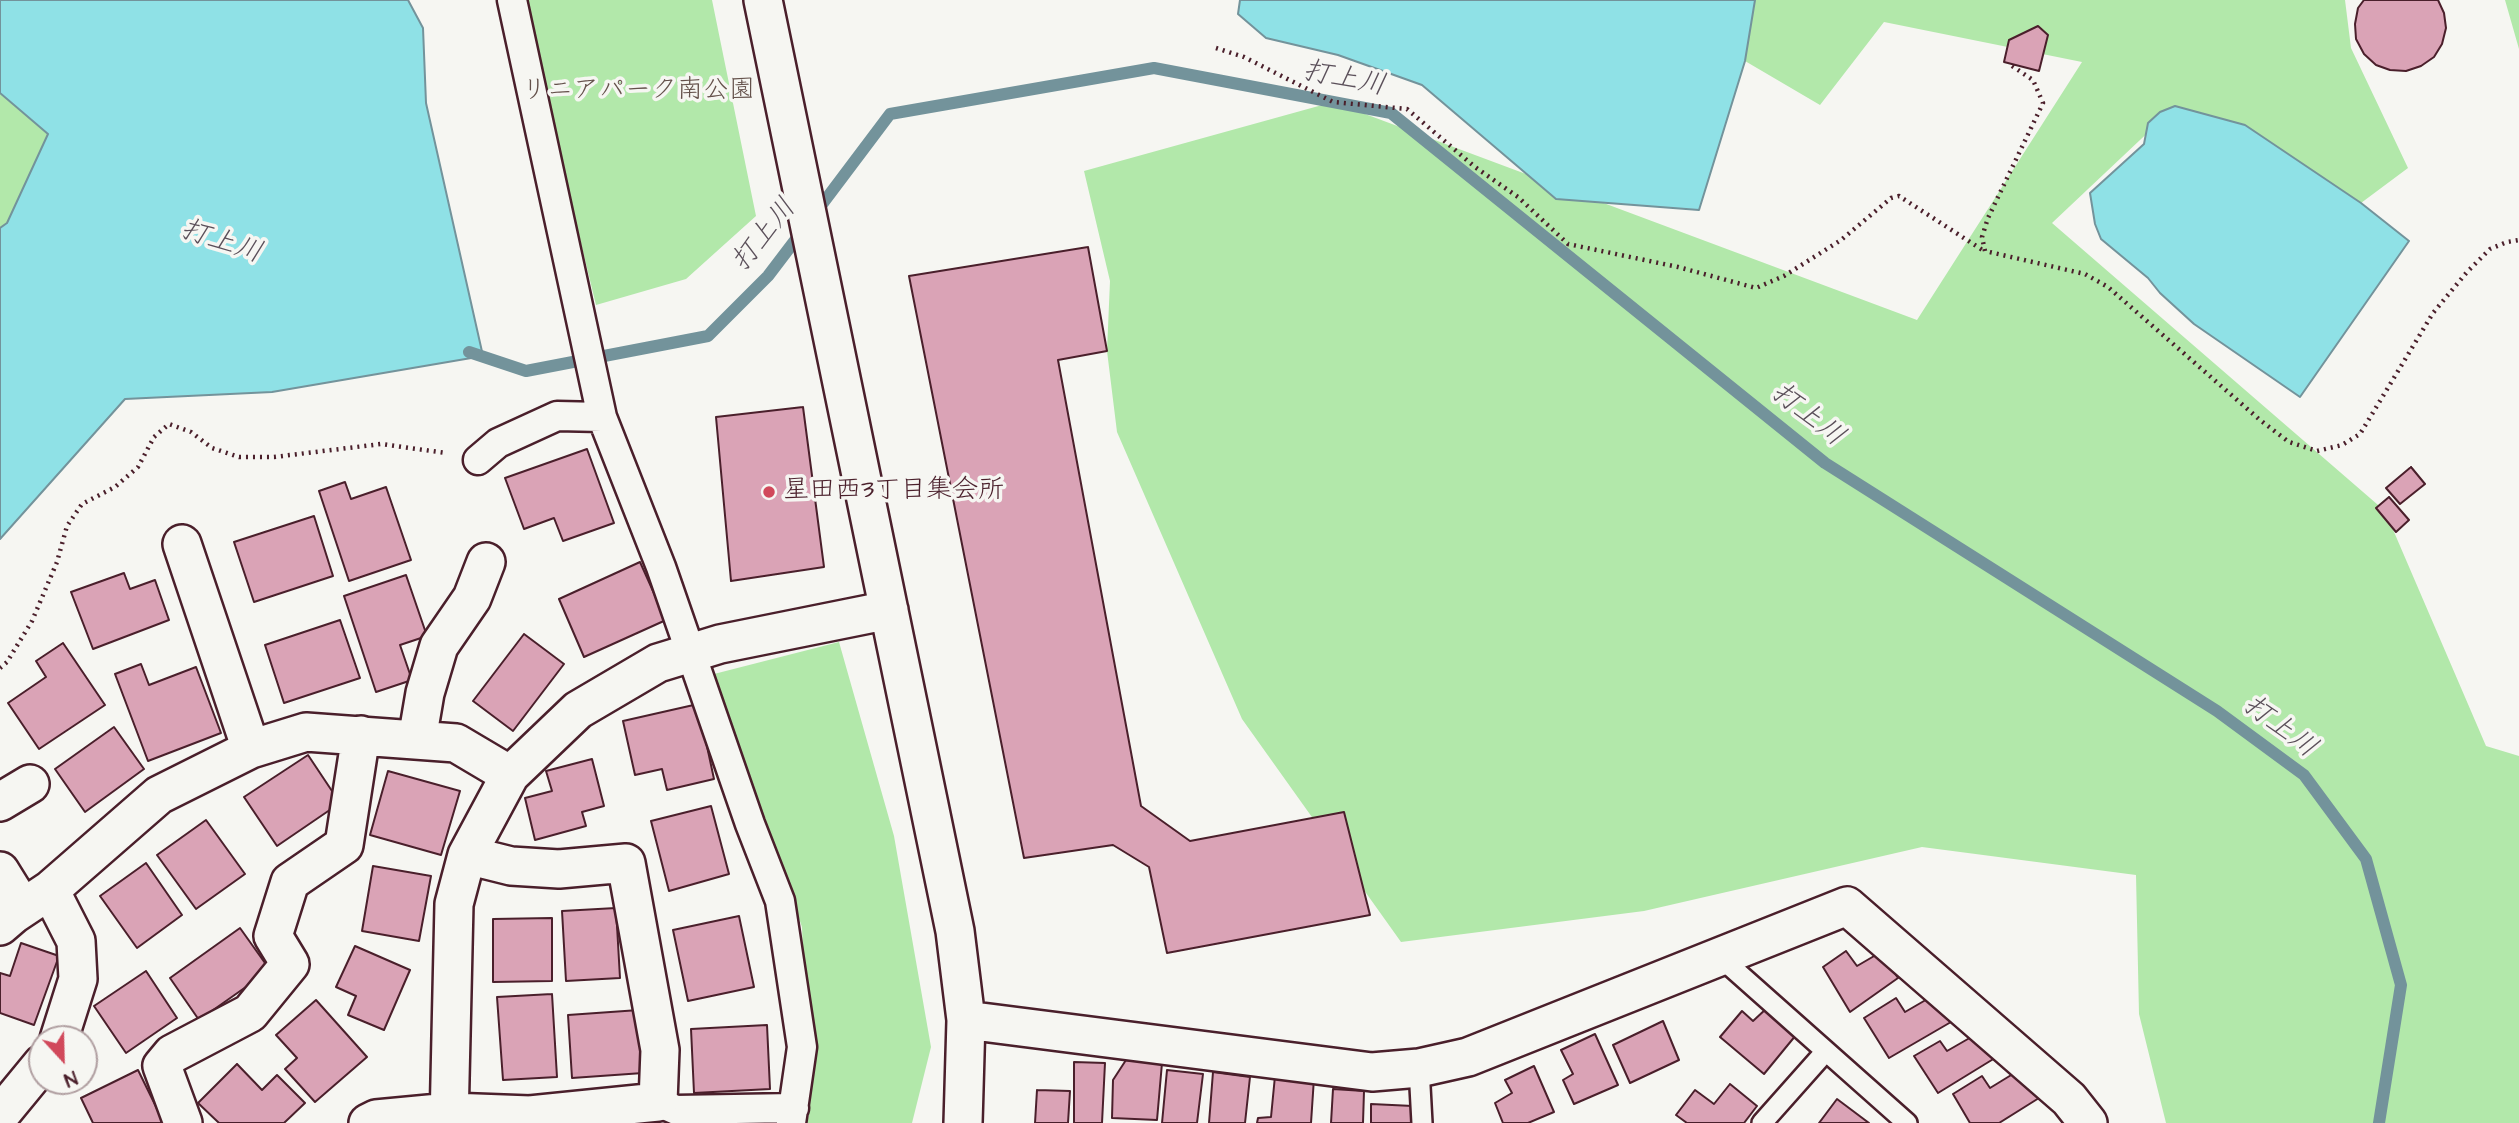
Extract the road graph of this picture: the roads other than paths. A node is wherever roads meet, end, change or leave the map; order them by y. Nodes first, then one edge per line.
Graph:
1 (512, 0) edge
2 (763, 0) edge
3 (602, 417) junction
4 (466, 456) road end
5 (182, 544) dead end
6 (486, 562) dead end
7 (889, 610) junction
8 (692, 653) junction
9 (361, 735) junction
10 (417, 740) junction
11 (251, 749) junction
12 (510, 775) junction
13 (467, 855) junction
14 (0, 871) edge
15 (24, 908) edge
16 (1720, 957) junction
17 (966, 1020) junction
18 (63, 1025) edge
19 (1826, 1051) junction
20 (1419, 1068) junction
21 (28, 1081) edge
22 (658, 1102) junction
23 (0, 1115) edge
24 (793, 1115) edge
25 (450, 1117) edge
26 (1902, 1122) edge
27 (183, 1123) edge
28 (368, 1123) edge
29 (963, 1123) edge
30 (1422, 1123) edge
31 (1762, 1123) edge
32 (2088, 1123) edge

1 - 3 street
2 - 7 street
3 - 4 street
3 - 8 street
5 - 11 street
6 - 10 street
7 - 8 street
7 - 17 street
8 - 12 street
8 - 24 street
9 - 10 street
9 - 11 street
9 - 27 street
10 - 12 street
11 - 15 street
12 - 13 street
13 - 22 street
13 - 25 street
14 - 15 street
15 - 18 street
16 - 19 lane
16 - 20 street
16 - 32 street
17 - 20 street
17 - 29 street
19 - 26 lane
19 - 31 lane
20 - 30 lane
21 - 23 street
22 - 24 street
22 - 25 street
25 - 28 street

